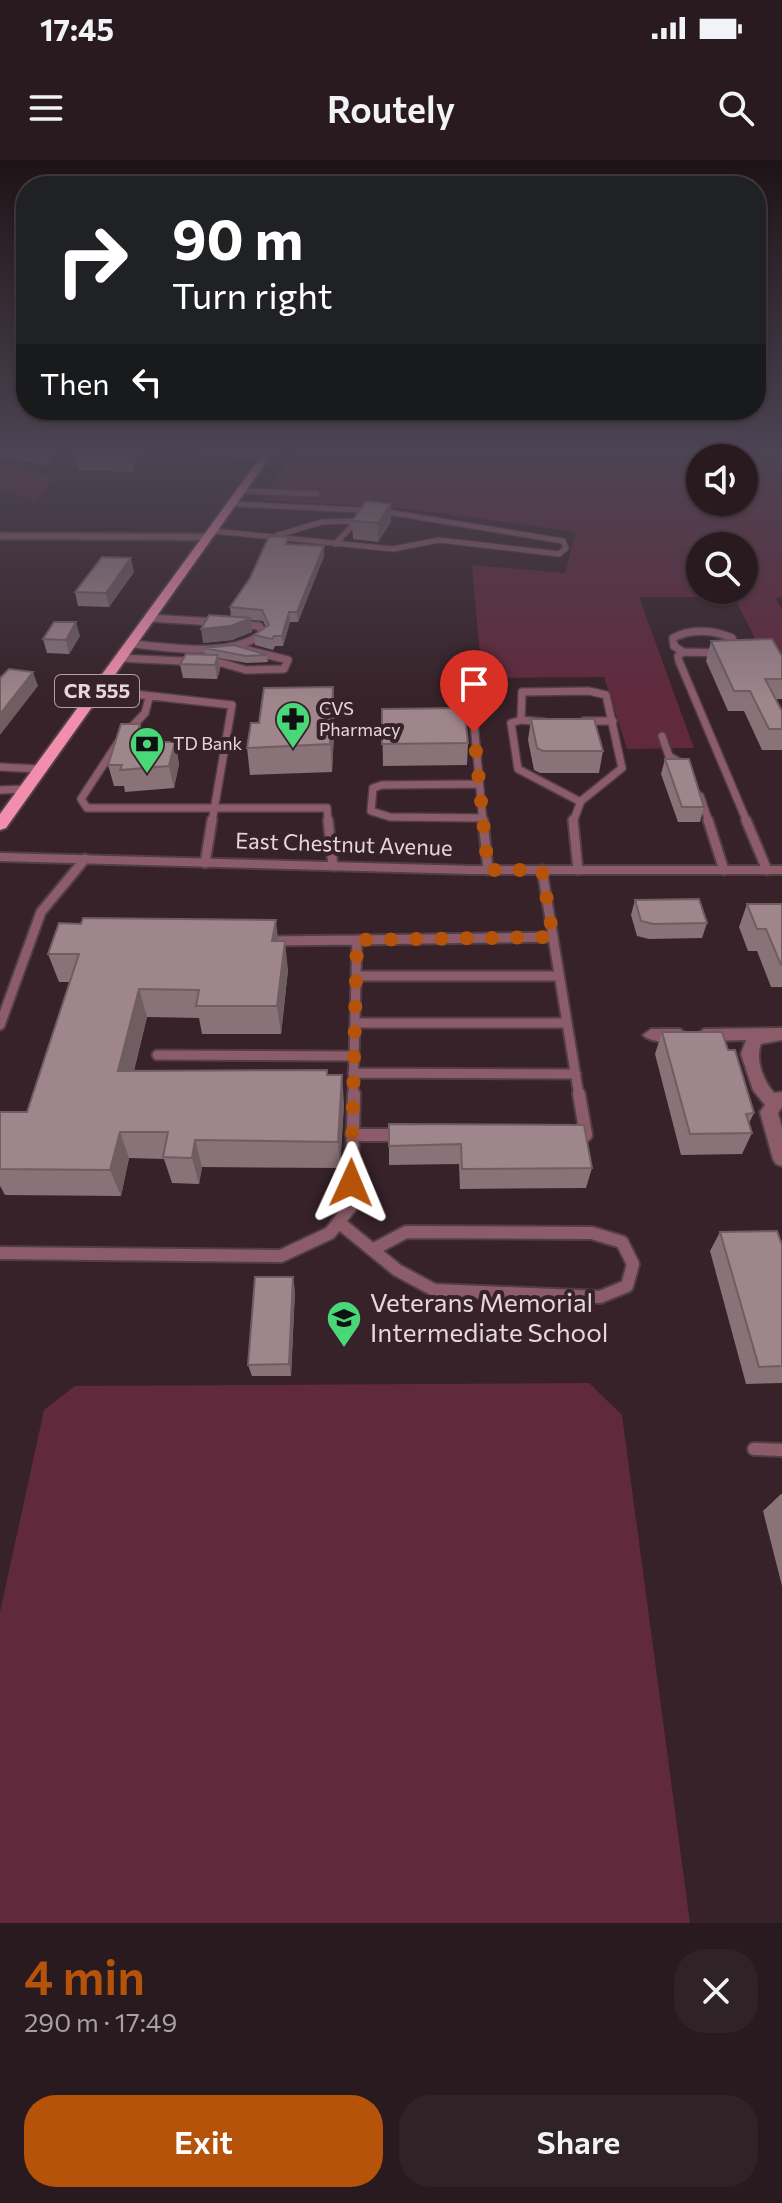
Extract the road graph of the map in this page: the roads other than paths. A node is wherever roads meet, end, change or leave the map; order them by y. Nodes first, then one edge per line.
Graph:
1 (208, 536) edge
2 (258, 536) edge
3 (342, 536) edge
4 (442, 536) edge
5 (531, 536) edge
6 (274, 537) joint
7 (439, 540) junction
8 (335, 544) junction
9 (149, 618) junction
10 (131, 644) junction
11 (228, 647) junction
12 (683, 652) junction
13 (120, 658) junction
14 (98, 690) junction
15 (149, 698) junction
16 (440, 717) edge
17 (521, 720) junction
18 (566, 721) edge
19 (613, 721) junction
20 (551, 722) edge
21 (662, 736) dead end
22 (0, 767) edge
23 (41, 769) junction
24 (693, 774) edge
25 (479, 784) junction
26 (697, 788) edge
27 (26, 789) junction
28 (0, 790) edge
29 (577, 800) junction
30 (215, 810) junction
31 (483, 818) junction
32 (0, 825) edge
33 (0, 857) edge
34 (85, 859) junction
35 (205, 863) junction
36 (333, 866) junction
37 (488, 870) junction
38 (542, 870) junction
39 (578, 870) junction
40 (724, 870) junction
41 (775, 870) edge
42 (553, 937) junction
43 (357, 940) junction
44 (250, 941) edge
45 (356, 976) junction
46 (559, 976) junction
47 (355, 1023) junction
48 (567, 1023) junction
49 (0, 1025) edge
50 (777, 1034) edge
51 (651, 1035) dead end
52 (157, 1055) dead end
53 (354, 1056) junction
54 (353, 1073) junction
55 (576, 1074) junction
56 (777, 1100) edge
57 (352, 1135) junction
58 (414, 1135) edge
59 (570, 1135) edge
60 (782, 1159) edge
61 (342, 1225) junction
62 (372, 1250) junction
63 (0, 1253) edge
64 (754, 1449) dead end
65 (782, 1450) edge

1 - 9 main road, CR 555
2 - 6 lane
3 - 8 lane
4 - 7 lane
5 - 7 lane
6 - 8 lane
7 - 8 lane
9 - 10 main road, CR 555
9 - 11 lane
10 - 11 lane
10 - 13 main road, CR 555
11 - 13 lane
12 - 12 lane
12 - 41 lane
13 - 14 main road, CR 555
14 - 15 lane
14 - 23 main road, CR 555
15 - 30 lane
15 - 30 lane
16 - 25 lane
17 - 19 lane
17 - 20 lane
17 - 29 lane
18 - 19 lane
19 - 29 lane
21 - 24 lane
22 - 23 lane
23 - 27 main road, CR 555
25 - 31 lane
25 - 31 lane
26 - 40 lane
27 - 28 lane
27 - 32 main road, CR 555
29 - 39 lane
30 - 35 lane
30 - 36 lane
31 - 37 lane
33 - 34 street, East Chestnut Avenue
34 - 35 street, East Chestnut Avenue
34 - 49 lane
35 - 36 street, East Chestnut Avenue
36 - 37 street, East Chestnut Avenue
37 - 38 street, East Chestnut Avenue
38 - 39 street, East Chestnut Avenue
38 - 42 lane
39 - 40 street, East Chestnut Avenue
40 - 41 street, East Chestnut Avenue
42 - 43 lane
42 - 46 lane
43 - 44 lane
43 - 45 lane
45 - 46 lane
45 - 47 lane
46 - 48 lane
47 - 48 lane
47 - 53 lane
48 - 55 lane
50 - 51 street
50 - 56 street
52 - 53 lane
53 - 54 lane
54 - 55 lane
54 - 57 lane
55 - 59 lane
56 - 60 street
57 - 58 lane
57 - 61 lane
61 - 62 lane
61 - 63 lane
62 - 62 lane
64 - 65 lane

